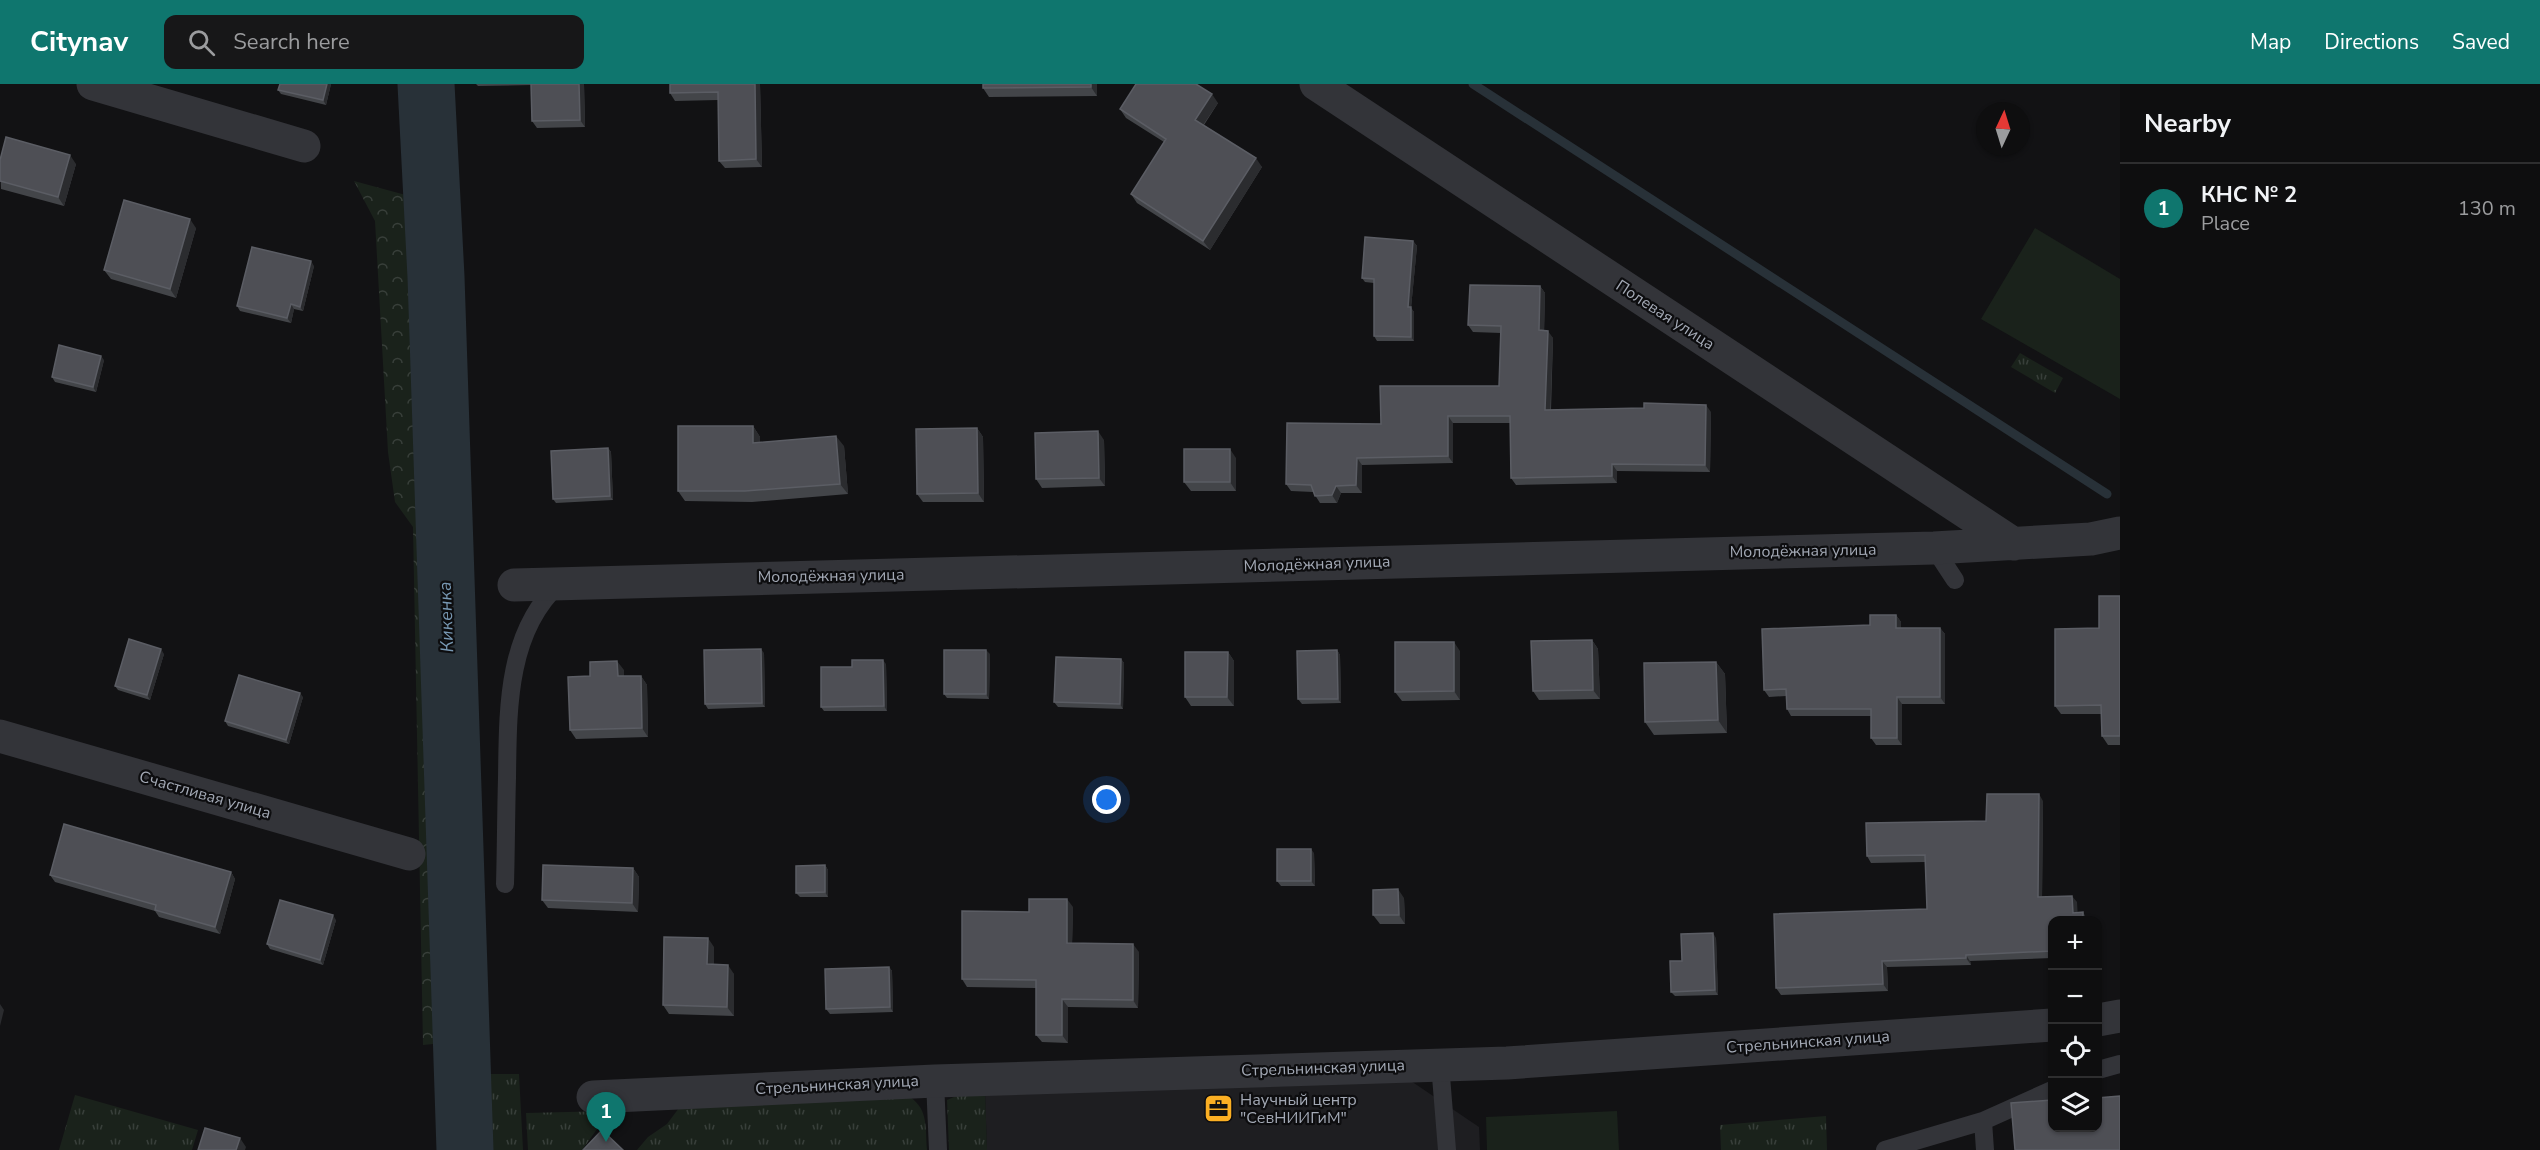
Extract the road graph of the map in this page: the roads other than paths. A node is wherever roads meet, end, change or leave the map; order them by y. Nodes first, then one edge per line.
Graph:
1 (93, 84) edge
2 (1316, 84) edge
3 (304, 146) dead end
4 (2120, 533) edge
5 (2014, 544) junction
6 (1934, 548) junction
7 (1955, 580) dead end
8 (560, 583) junction
9 (514, 585) dead end
10 (0, 736) edge
11 (409, 854) dead end
12 (505, 884) dead end
13 (2120, 1016) edge
14 (2102, 1019) edge
15 (2048, 1025) edge
16 (1440, 1064) junction
17 (2120, 1064) edge
18 (2102, 1069) edge
19 (934, 1081) junction
20 (2048, 1092) edge
21 (593, 1097) dead end
22 (1983, 1121) junction
23 (938, 1150) edge
24 (1447, 1150) edge
25 (1886, 1150) edge
26 (1985, 1150) edge

1 - 3 street
2 - 5 street, Полевая улица
4 - 5 street, Молодёжная улица
5 - 6 street, Молодёжная улица
6 - 7 lane
6 - 8 street, Молодёжная улица
8 - 9 street, Молодёжная улица
8 - 12 lane
10 - 11 street, Счастливая улица
13 - 14 street
15 - 16 street, Стрельнинская улица
16 - 19 street, Стрельнинская улица
16 - 24 lane
17 - 18 lane
19 - 21 street, Стрельнинская улица
19 - 23 lane
20 - 22 lane
22 - 25 lane
22 - 26 lane

